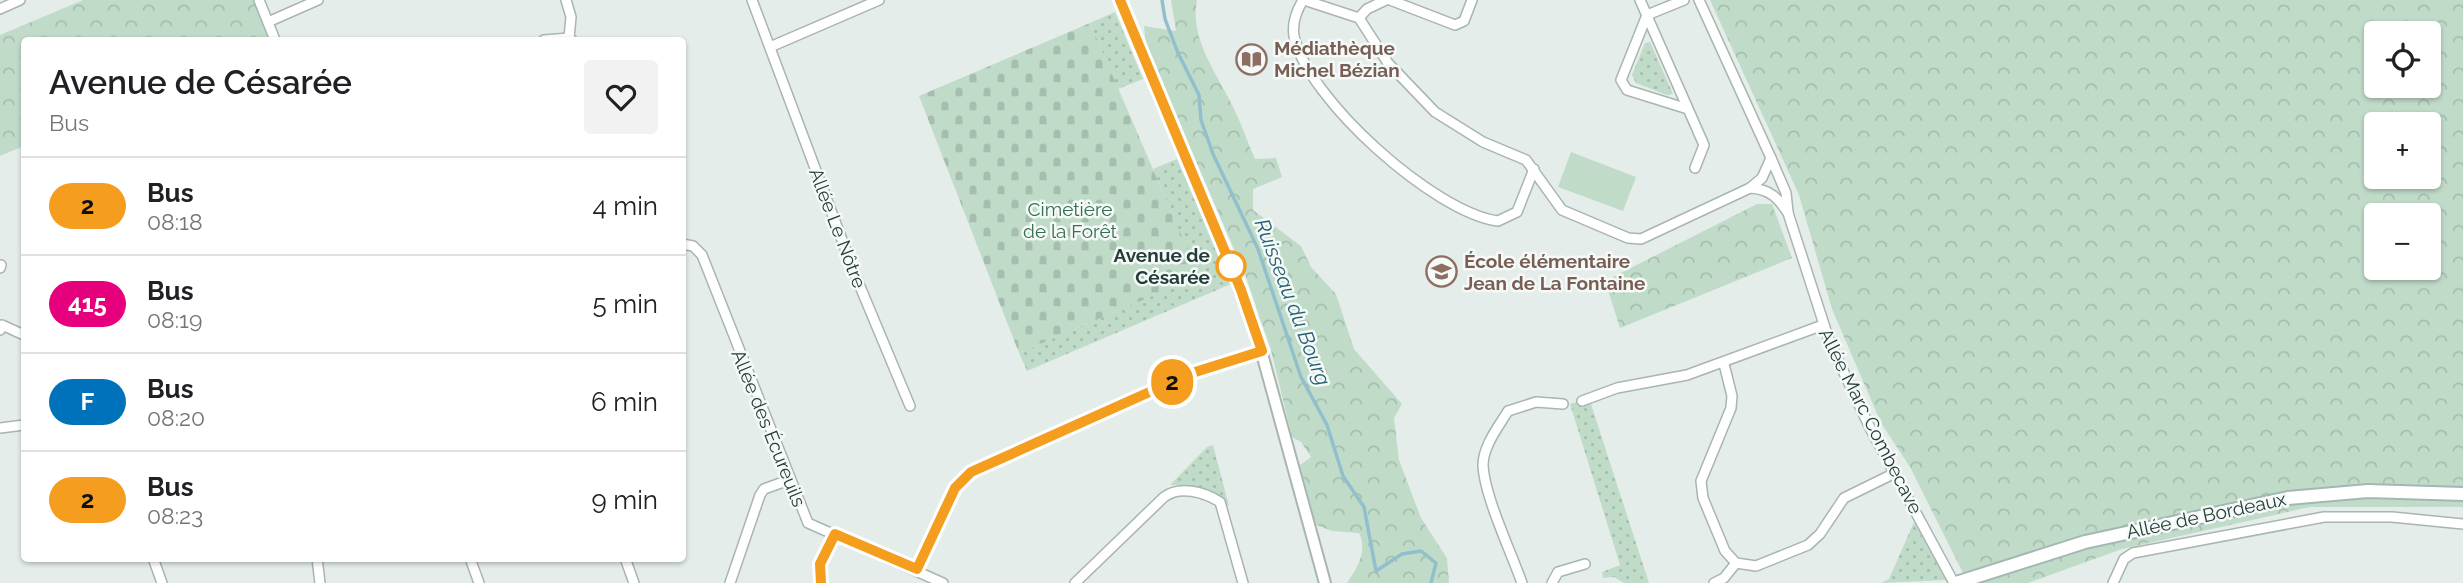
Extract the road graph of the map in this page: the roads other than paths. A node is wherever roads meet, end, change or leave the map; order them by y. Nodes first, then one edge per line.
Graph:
1 (20, 0) edge
2 (259, 0) edge
3 (318, 0) edge
4 (566, 0) edge
5 (752, 0) edge
6 (879, 0) edge
7 (1120, 0) edge
8 (1303, 0) edge
9 (1388, 0) edge
10 (1472, 0) edge
11 (1640, 0) edge
12 (1684, 0) edge
13 (1699, 0) edge
14 (0, 9) edge
15 (1647, 15) junction
16 (1359, 18) junction
17 (268, 22) junction
18 (274, 37) edge
19 (571, 37) edge
20 (770, 47) junction
21 (1688, 109) junction
22 (1771, 158) junction
23 (1695, 168) dead end
24 (1534, 169) junction
25 (1750, 188) junction
26 (1788, 213) junction
27 (686, 245) edge
28 (1823, 325) junction
29 (1, 327) edge
30 (21, 334) edge
31 (1262, 351) junction
32 (1724, 364) junction
33 (1582, 401) dead end
34 (1563, 404) dead end
35 (909, 406) dead end
36 (21, 425) edge
37 (0, 428) edge
38 (1895, 473) junction
39 (789, 480) junction
40 (2463, 494) edge
41 (2463, 524) edge
42 (835, 534) junction
43 (154, 562) edge
44 (317, 562) edge
45 (471, 562) edge
46 (626, 562) edge
47 (1585, 564) dead end
48 (1736, 564) junction
49 (917, 569) junction
50 (162, 583) edge
51 (320, 583) edge
52 (479, 583) edge
53 (634, 583) edge
54 (730, 583) edge
55 (821, 583) edge
56 (943, 583) edge
57 (1075, 583) edge
58 (1243, 583) edge
59 (1325, 583) edge
60 (1522, 583) edge
61 (1552, 583) edge
62 (1714, 583) edge
63 (1955, 583) edge
64 (2113, 583) edge

1 - 14 street
2 - 17 street
3 - 17 street
4 - 19 street
5 - 20 street, Allée Le Nôtre
6 - 20 street
7 - 31 street
8 - 16 street
8 - 24 street
9 - 10 street
9 - 16 street
11 - 15 street
12 - 15 street
13 - 22 street, Allée Marc Combecave
15 - 21 street
15 - 21 street
16 - 24 street
17 - 18 street
20 - 35 street, Allée Le Nôtre
21 - 23 street
22 - 25 street
22 - 26 street, Allée Marc Combecave
24 - 25 street
25 - 26 street, Allée Marc Combecave
26 - 28 street, Allée Marc Combecave
27 - 39 street, Allée des Écureuils
28 - 32 street
28 - 38 street, Allée Marc Combecave
29 - 30 street
31 - 49 street
31 - 59 street
32 - 33 street
32 - 48 street
34 - 60 street
36 - 37 street
38 - 48 street
38 - 63 street, Allée Marc Combecave
39 - 42 street, Allée des Écureuils
39 - 54 street
40 - 63 main road, Allée de Bordeaux
41 - 64 street
42 - 49 street, Allée des Écureuils
42 - 55 street
43 - 50 street
44 - 51 street
45 - 52 street
46 - 53 street
47 - 61 street
48 - 62 street
49 - 56 street, Allée des Écureuils
57 - 58 street

